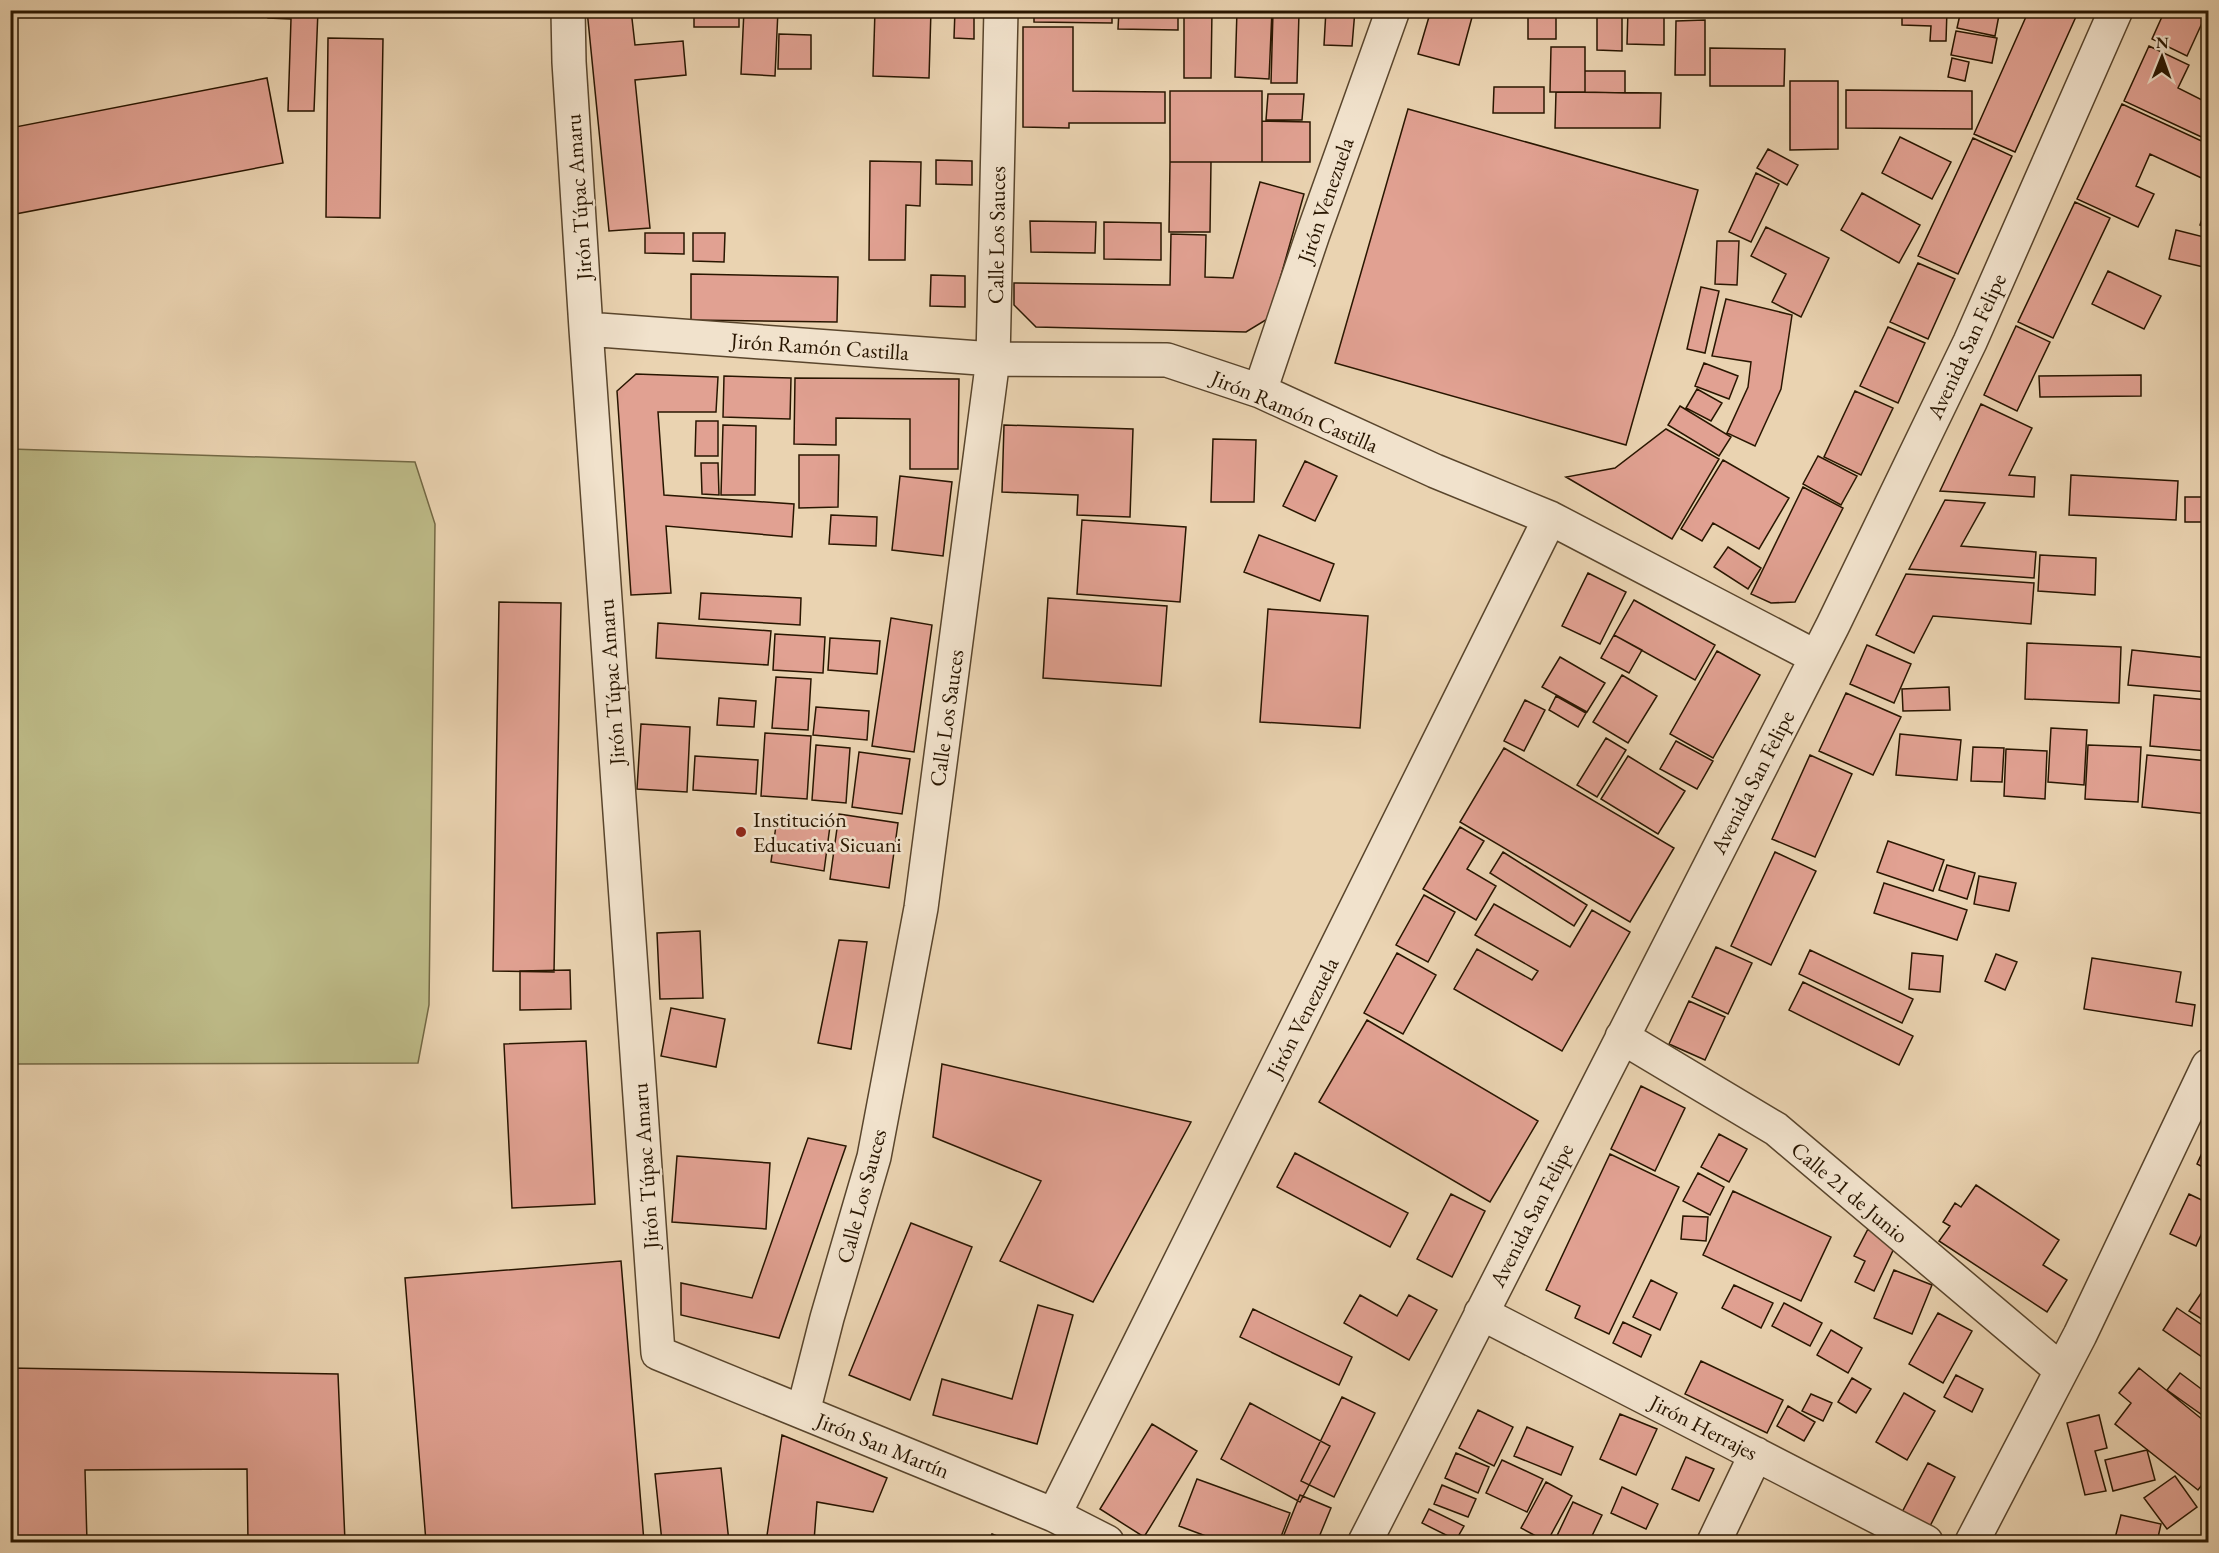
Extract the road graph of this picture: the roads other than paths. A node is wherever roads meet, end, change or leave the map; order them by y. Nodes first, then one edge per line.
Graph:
1 (568, 10) edge
2 (1000, 10) edge
3 (1393, 10) edge
4 (2116, 10) edge
5 (586, 329) junction
6 (993, 359) junction
7 (1260, 391) junction
8 (1550, 518) junction
9 (1816, 657) junction
10 (1622, 1037) junction
11 (2208, 1066) edge
12 (1481, 1313) junction
13 (658, 1353) joint
14 (2061, 1370) junction
15 (803, 1412) junction
16 (1756, 1454) junction
17 (1054, 1515) junction
18 (1107, 1542) edge
19 (1365, 1542) edge
20 (1714, 1542) edge
21 (1926, 1542) edge
22 (1972, 1542) edge

1 - 5 street, Jirón Túpac Amaru
2 - 6 street, Calle Los Sauces
3 - 7 street, Jirón Venezuela
4 - 9 street, Avenida San Felipe
5 - 6 street, Jirón Ramón Castilla
5 - 13 street, Jirón Túpac Amaru
6 - 7 street, Jirón Ramón Castilla
6 - 15 street, Calle Los Sauces
7 - 8 street, Jirón Ramón Castilla
8 - 9 street, Jirón Ramón Castilla
8 - 17 street, Jirón Venezuela
9 - 10 street, Avenida San Felipe
10 - 12 street, Avenida San Felipe
10 - 14 street, Calle 21 de Junio
11 - 14 street
12 - 16 street, Jirón Herrajes
12 - 19 street, Avenida San Felipe
13 - 15 street, Jirón San Martín
14 - 22 street
15 - 17 street, Jirón San Martín
16 - 20 street
16 - 21 street, Jirón Herrajes
17 - 18 street, Jirón San Martín

